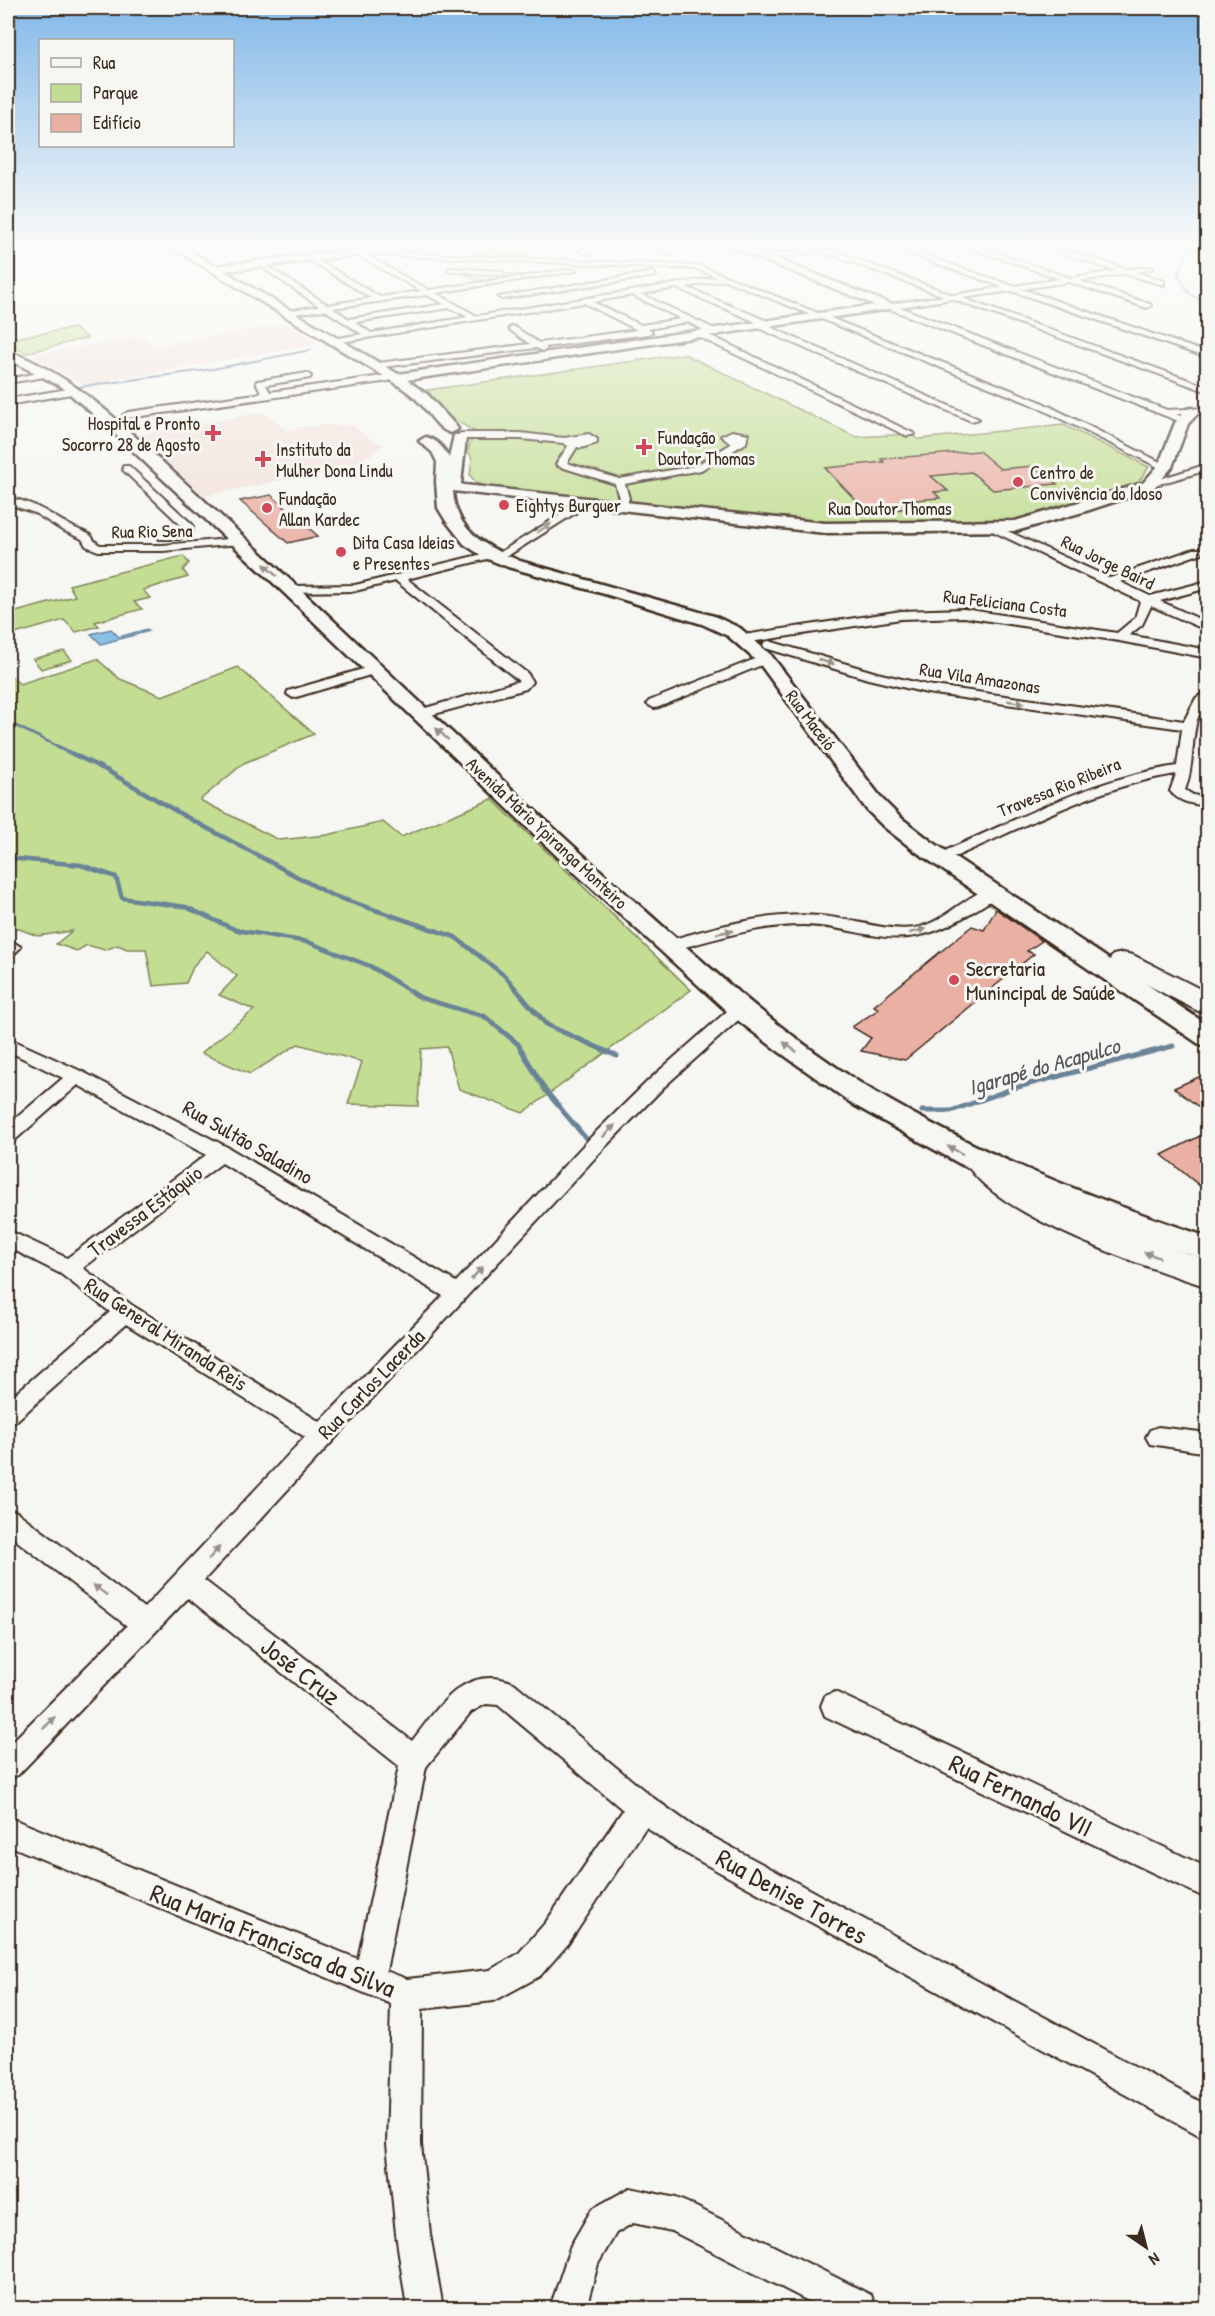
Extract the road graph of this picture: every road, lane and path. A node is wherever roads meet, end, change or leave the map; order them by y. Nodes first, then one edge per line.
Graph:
1 (345, 353) edge
2 (351, 353) edge
3 (484, 353) edge
4 (548, 353) edge
5 (573, 353) edge
6 (740, 353) edge
7 (826, 353) edge
8 (911, 353) edge
9 (1012, 353) edge
10 (1106, 353) edge
11 (8, 355) edge
12 (552, 356) junction
13 (370, 368) junction
14 (48, 374) junction
15 (318, 375) dead end
16 (392, 378) junction
17 (8, 381) edge
18 (1208, 390) edge
19 (74, 391) junction
20 (268, 395) junction
21 (415, 396) junction
22 (8, 402) edge
23 (1208, 411) edge
24 (128, 415) dead end
25 (1188, 416) junction
26 (974, 419) dead end
27 (426, 431) junction
28 (910, 434) dead end
29 (457, 435) junction
30 (736, 444) dead end
31 (1175, 463) junction
32 (1208, 466) edge
33 (126, 468) dead end
34 (619, 482) junction
35 (1152, 483) junction
36 (452, 486) junction
37 (8, 501) edge
38 (584, 503) junction
39 (621, 507) junction
40 (992, 527) junction
41 (184, 534) junction
42 (234, 536) junction
43 (86, 537) junction
44 (1198, 551) dead end
45 (498, 554) junction
46 (399, 578) junction
47 (1110, 582) junction
48 (1208, 584) edge
49 (290, 589) junction
50 (1146, 601) junction
51 (1208, 616) edge
52 (1190, 621) junction
53 (1208, 628) edge
54 (1119, 637) junction
55 (760, 645) junction
56 (1208, 654) edge
57 (373, 670) junction
58 (293, 694) dead end
59 (1208, 694) edge
60 (654, 704) dead end
61 (420, 714) junction
62 (1188, 726) junction
63 (1184, 769) junction
64 (1208, 802) edge
65 (952, 853) junction
66 (992, 892) junction
67 (669, 946) junction
68 (1123, 960) junction
69 (1208, 1005) edge
70 (740, 1009) junction
71 (1208, 1020) edge
72 (1208, 1038) edge
73 (8, 1044) edge
74 (77, 1076) junction
75 (8, 1135) edge
76 (222, 1153) junction
77 (982, 1163) junction
78 (1208, 1230) edge
79 (8, 1238) edge
80 (1208, 1249) edge
81 (68, 1269) junction
82 (1208, 1274) edge
83 (458, 1294) junction
84 (125, 1312) junction
85 (8, 1414) edge
86 (322, 1435) junction
87 (1158, 1437) dead end
88 (1208, 1443) edge
89 (8, 1520) edge
90 (187, 1582) junction
91 (146, 1625) junction
92 (836, 1706) dead end
93 (414, 1760) junction
94 (8, 1765) edge
95 (642, 1807) junction
96 (8, 1831) edge
97 (1208, 1884) edge
98 (369, 1980) junction
99 (407, 1995) junction
100 (1208, 2124) edge
101 (425, 2308) edge
102 (568, 2308) edge
103 (858, 2308) edge

1 - 13 main road, Rua Maceió
2 - 13 main road, Rua Maceió
3 - 13 street
4 - 12 street
5 - 12 main road
6 - 28 street
7 - 26 street
8 - 31 street
9 - 25 street
10 - 18 street
11 - 14 main road, Avenida Mário Ypiranga Monteiro
12 - 16 main road
13 - 16 main road, Rua Maceió
14 - 17 street
14 - 19 main road, Avenida Mário Ypiranga Monteiro
15 - 20 street
16 - 20 street
16 - 21 main road, Rua Maceió
19 - 22 street
19 - 42 main road, Avenida Mário Ypiranga Monteiro
20 - 24 street
21 - 27 main road, Rua Maceió
21 - 29 main road, Rua Maceió
23 - 25 street
25 - 31 main road, Rua Doutor Thomas
27 - 29 main road
27 - 36 main road, Rua Maceió
29 - 34 street
29 - 36 main road, Rua Maceió
30 - 34 street
31 - 32 street
31 - 35 main road, Rua Doutor Thomas
32 - 35 street, Rua Doutor Thomas
33 - 41 street
34 - 39 street
35 - 40 main road, Rua Doutor Thomas
36 - 38 main road, Rua Doutor Thomas
36 - 45 main road, Rua Maceió
37 - 43 street, Rua Rio Sena
38 - 39 main road, Rua Doutor Thomas
45 -> 38 street
39 - 40 main road, Rua Doutor Thomas
40 - 47 street, Rua Jorge Baird
41 - 42 street
41 - 43 street
42 - 43 street, Rua Rio Sena
49 -> 42 main road, Avenida Mário Ypiranga Monteiro
44 - 47 street
45 - 46 street
45 - 55 main road, Rua Maceió
46 - 49 street
46 - 61 street
47 - 50 street, Rua Jorge Baird
48 - 50 street
49 - 57 main road, Avenida Mário Ypiranga Monteiro
50 - 52 street, Rua Jorge Baird
50 - 54 street
51 - 52 street
52 - 53 street, Rua Jorge Baird
54 - 55 street, Rua Feliciana Costa
54 - 56 street, Rua Feliciana Costa
55 - 60 street, Rua Feliciana Costa
55 -> 62 street, Rua Vila Amazonas
55 - 65 main road, Rua Maceió
55 - 66 main road, Rua Maceió
57 - 58 street
57 - 61 main road, Avenida Mário Ypiranga Monteiro
59 - 62 street
67 -> 61 main road, Avenida Mário Ypiranga Monteiro
62 - 63 street
63 - 64 street
63 - 65 street, Travessa Rio Ribeira
65 - 68 main road, Rua Maceió
67 -> 66 street
66 - 72 main road, Rua Maceió
67 - 70 main road, Avenida Mário Ypiranga Monteiro
68 - 69 main road
68 - 71 main road, Rua Maceió
77 -> 70 main road, Avenida Mário Ypiranga Monteiro
83 -> 70 street, Rua Carlos Lacerda
73 - 74 street, Rua Sultão Saladino
74 - 75 street
74 - 76 street, Rua Sultão Saladino
76 - 81 street, Travessa Estáquio
76 - 83 street, Rua Sultão Saladino
77 - 78 main road
77 - 80 main road, Avenida Mário Ypiranga Monteiro
82 -> 77 main road
79 - 81 street, Rua General Miranda Reis
81 - 84 street, Rua General Miranda Reis
83 - 86 street, Rua Carlos Lacerda
84 - 85 street
84 - 86 street, Rua General Miranda Reis
90 -> 86 street, Rua Carlos Lacerda
87 - 88 street
91 -> 89 street
90 - 91 street, Rua Carlos Lacerda
90 - 93 street, José Cruz
94 -> 91 street, Rua Carlos Lacerda
92 - 97 street, Rua Fernando VII
93 - 95 street, Rua Denise Torres
93 - 98 street
95 - 99 street, Rua Maria Francisca da Silva
95 - 100 street, Rua Denise Torres
96 - 98 street, Rua Maria Francisca da Silva
98 - 99 street, Rua Maria Francisca da Silva
99 - 101 street
102 - 103 street

